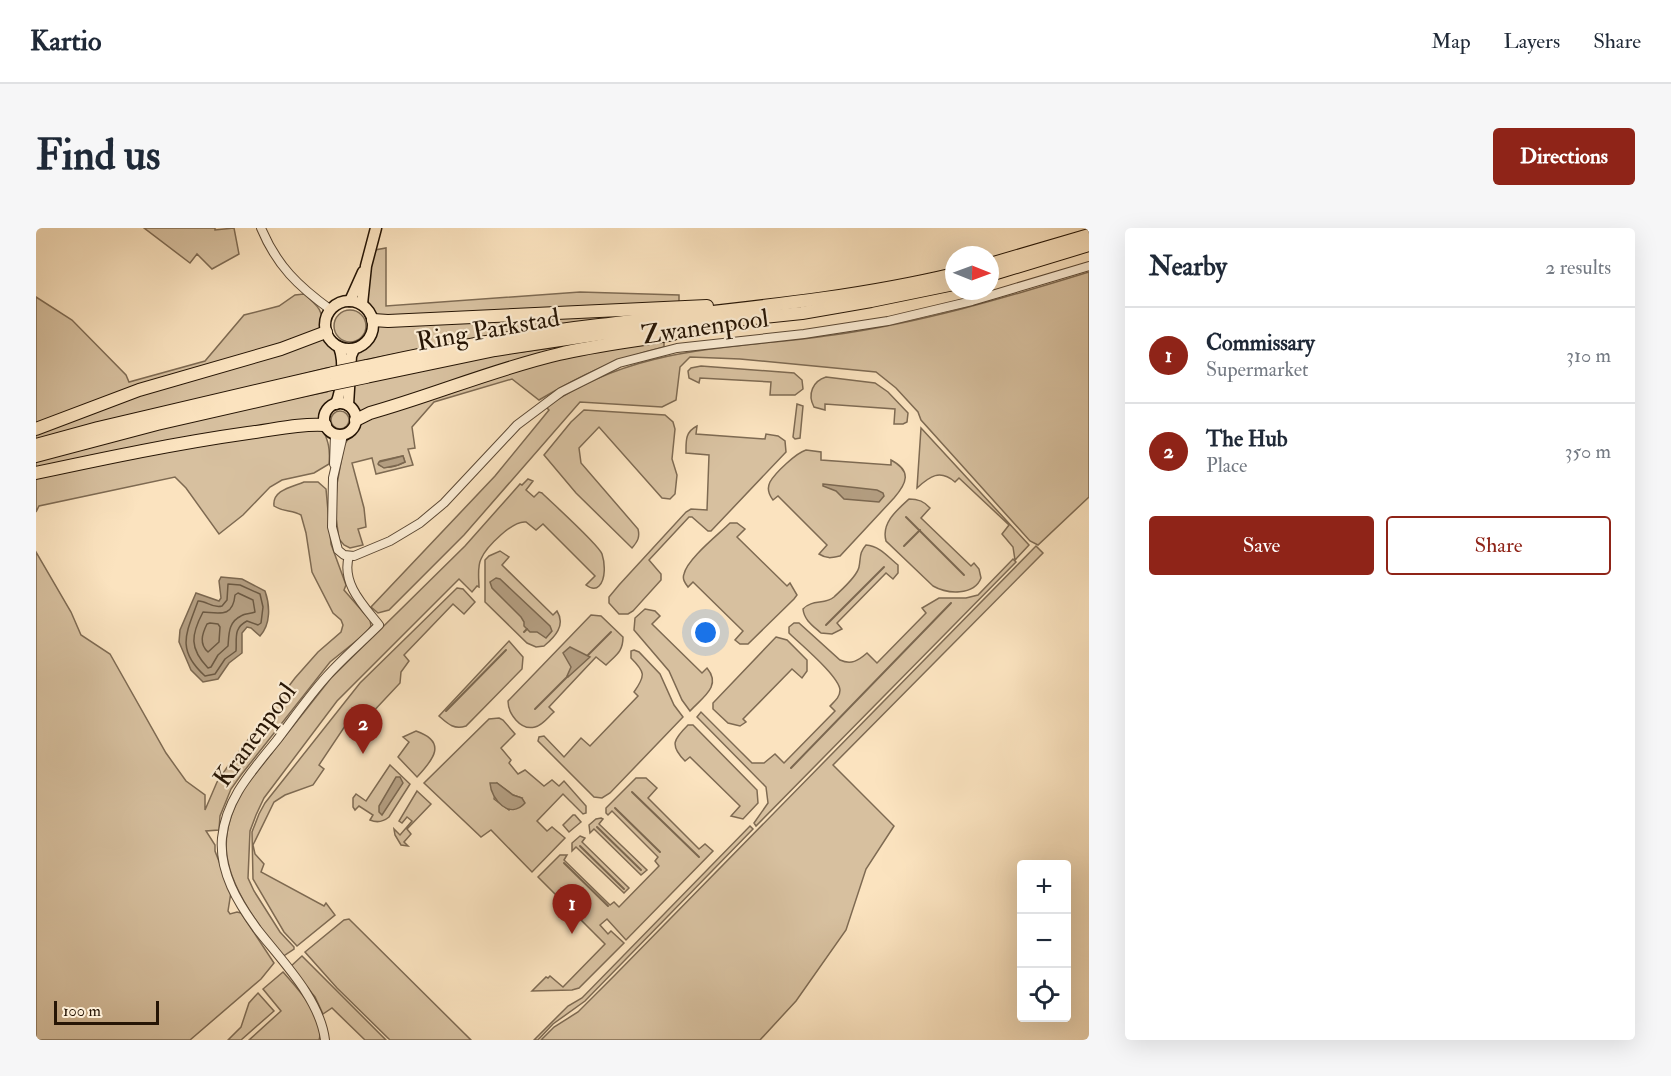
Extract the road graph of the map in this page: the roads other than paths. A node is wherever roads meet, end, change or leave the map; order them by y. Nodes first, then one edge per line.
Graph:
1 (261, 228) edge
2 (376, 228) edge
3 (1089, 235) edge
4 (1089, 245) edge
5 (999, 261) edge
6 (366, 266) junction
7 (1089, 266) edge
8 (999, 272) edge
9 (945, 276) edge
10 (945, 286) edge
11 (350, 301) junction
12 (362, 304) junction
13 (773, 306) junction
14 (331, 310) junction
15 (753, 318) junction
16 (373, 320) junction
17 (326, 332) junction
18 (339, 347) junction
19 (354, 349) junction
20 (367, 371) junction
21 (332, 379) junction
22 (336, 404) junction
23 (348, 405) junction
24 (356, 420) junction
25 (36, 429) edge
26 (334, 432) junction
27 (36, 445) edge
28 (36, 456) edge
29 (36, 473) edge
30 (349, 556) junction
31 (325, 1040) edge

1 - 14 street
2 - 6 main road
3 - 5 highway
4 - 8 highway
6 - 11 main road
6 - 12 main road
7 - 30 street, Zwanenpool
9 - 13 highway, Ring Parkstad
10 - 15 highway, Ring Parkstad
11 - 12 main road
11 - 14 main road
12 - 16 main road
13 - 16 highway
13 - 20 highway, Ring Parkstad
14 - 17 main road
15 - 20 highway, Ring Parkstad
15 - 24 highway
16 - 19 main road
17 - 18 main road
17 - 25 highway
18 - 19 main road
18 - 22 main road
19 - 23 main road
20 - 21 highway, Ring Parkstad, bridge
21 - 27 highway, Ring Parkstad
21 - 28 highway, Ring Parkstad
22 - 23 main road
22 - 26 main road
23 - 24 main road
24 - 26 main road
26 - 29 highway
26 - 30 street
30 - 31 street, Kranenpool

